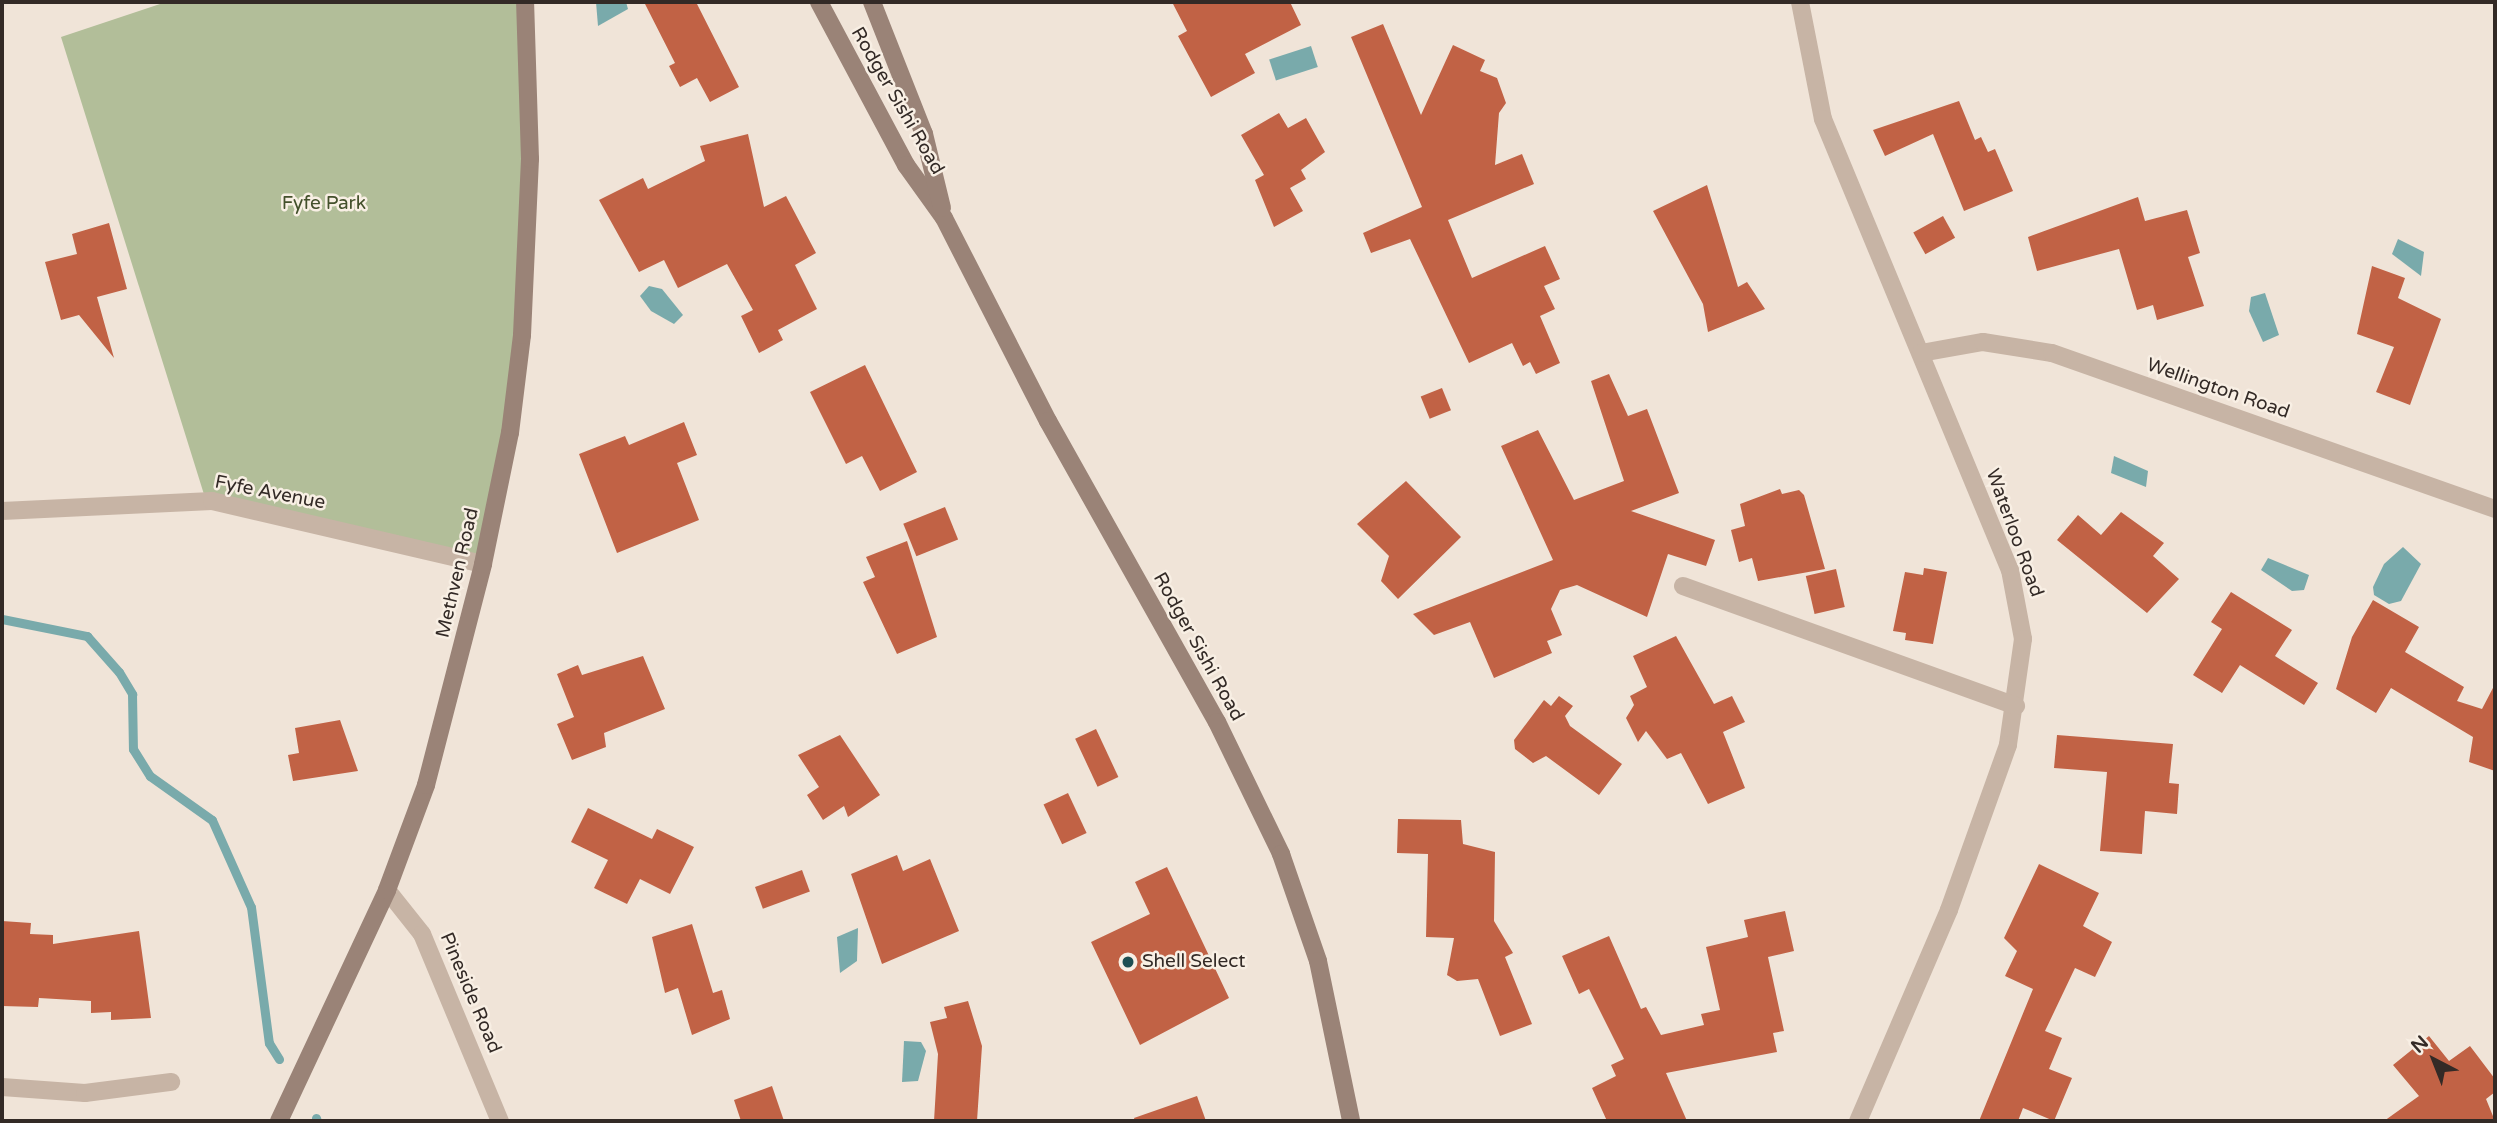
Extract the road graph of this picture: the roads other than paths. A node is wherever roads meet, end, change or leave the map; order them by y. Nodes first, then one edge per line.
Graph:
1 (525, 2) edge
2 (819, 2) edge
3 (872, 2) edge
4 (1800, 2) edge
5 (944, 218) junction
6 (1921, 353) junction
7 (2495, 509) edge
8 (2, 511) edge
9 (483, 564) junction
10 (1683, 586) dead end
11 (2016, 706) junction
12 (387, 890) junction
13 (171, 1083) dead end
14 (2, 1087) edge
15 (279, 1121) edge
16 (500, 1121) edge
17 (1351, 1121) edge
18 (1858, 1121) edge

1 - 9 main road, Methven Road
2 - 5 main road, Rodger Sishi Road
3 - 5 main road, Rodger Sishi Road
4 - 6 street, Waterloo Road
5 - 17 main road, Rodger Sishi Road
6 - 7 street, Wellington Road
6 - 11 street, Waterloo Road
8 - 9 street, Fyfe Avenue
9 - 12 main road, Methven Road
10 - 11 street
11 - 18 street, Waterloo Road
12 - 15 main road, Methven Road
12 - 16 street, Pineside Road
13 - 14 street

